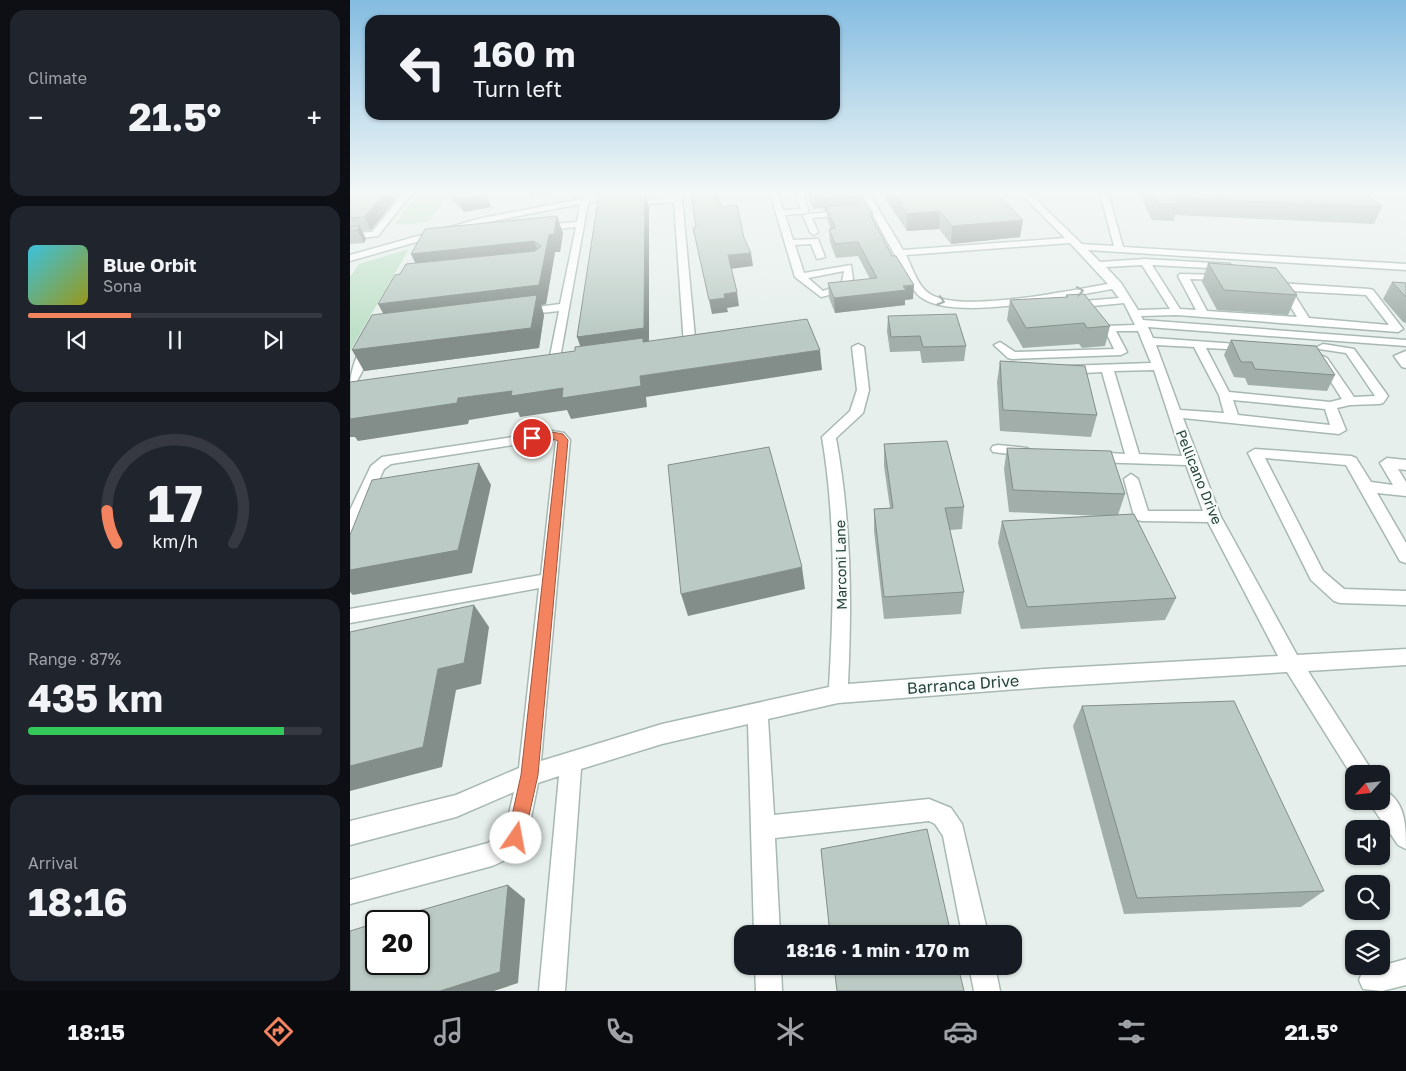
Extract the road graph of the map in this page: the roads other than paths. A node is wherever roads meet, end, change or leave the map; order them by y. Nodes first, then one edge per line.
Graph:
1 (415, 239) edge
2 (427, 239) edge
3 (578, 239) edge
4 (681, 239) edge
5 (789, 239) edge
6 (891, 239) edge
7 (1072, 239) edge
8 (1116, 239) edge
9 (790, 243) junction
10 (1077, 244) junction
11 (1119, 249) junction
12 (419, 253) edge
13 (900, 253) junction
14 (820, 257) dead end
15 (351, 258) edge
16 (1145, 262) junction
17 (1176, 263) junction
18 (1099, 265) junction
19 (1406, 268) edge
20 (800, 276) junction
21 (1183, 276) junction
22 (1232, 279) edge
23 (1277, 279) junction
24 (1117, 285) junction
25 (1127, 300) junction
26 (1091, 303) junction
27 (565, 307) junction
28 (1017, 310) edge
29 (1177, 312) junction
30 (506, 314) edge
31 (1203, 314) junction
32 (1305, 321) junction
33 (1142, 326) junction
34 (1109, 328) junction
35 (1314, 336) junction
36 (373, 339) edge
37 (1403, 340) edge
38 (1198, 344) junction
39 (1000, 345) dead end
40 (858, 347) dead end
41 (1263, 348) edge
42 (671, 350) edge
43 (1317, 350) junction
44 (1406, 354) edge
45 (1406, 364) edge
46 (555, 366) edge
47 (1158, 366) junction
48 (1107, 368) junction
49 (1057, 370) edge
50 (353, 387) edge
51 (1225, 395) junction
52 (1350, 401) junction
53 (1330, 406) junction
54 (1174, 413) junction
55 (1232, 418) junction
56 (998, 449) dead end
57 (1043, 454) edge
58 (1079, 456) edge
59 (1133, 459) junction
60 (1191, 461) junction
61 (1406, 465) edge
62 (1131, 479) dead end
63 (1366, 487) junction
64 (1405, 491) edge
65 (1213, 517) junction
66 (350, 527) edge
67 (1406, 557) edge
68 (549, 580) junction
69 (1406, 598) edge
70 (350, 616) edge
71 (1406, 657) edge
72 (1293, 665) junction
73 (838, 694) junction
74 (758, 712) junction
75 (571, 762) junction
76 (1357, 765) edge
77 (529, 775) junction
78 (1388, 810) edge
79 (762, 828) junction
80 (350, 832) edge
81 (1406, 837) edge
82 (350, 892) edge
83 (767, 925) edge
84 (973, 925) edge
85 (1406, 972) edge
86 (768, 975) edge
87 (984, 975) edge
88 (1372, 980) dead end
89 (552, 991) edge
90 (769, 991) edge
91 (987, 991) edge

1 - 15 street
2 - 12 street
3 - 27 street
4 - 42 street
5 - 9 street
6 - 13 street
7 - 10 street, Pellicano Drive
8 - 11 street
9 - 14 street
9 - 20 street
10 - 11 street
10 - 13 street
10 - 18 street, Pellicano Drive
11 - 19 street
13 -> 24 street
16 - 17 street
16 - 18 street
16 - 29 street
17 - 21 street
17 - 23 street
18 - 24 street, Pellicano Drive
20 - 20 street
21 - 22 street
21 - 31 street
23 - 32 street
23 - 37 street
24 - 25 street, Pellicano Drive
25 - 26 street
25 - 33 street, Pellicano Drive
26 - 28 street
26 - 34 street
27 - 30 street
27 - 46 street
29 - 31 street
29 - 33 street
31 - 32 street
32 - 35 street
32 - 37 street
33 - 34 street
33 - 35 street
33 - 38 street
33 - 47 street, Pellicano Drive
34 - 39 street
35 - 37 street
35 - 43 street
36 - 50 street
38 - 41 street
38 - 51 street
40 - 73 street, Marconi Lane
43 - 52 street
43 - 52 street
44 - 45 street
47 - 48 street
47 - 54 street, Pellicano Drive
48 - 49 street
48 - 59 street
51 - 53 street
51 - 55 street
52 - 53 street
53 - 55 street
54 - 55 street
54 - 60 street, Pellicano Drive
56 - 57 street
58 - 59 street
59 - 60 street
60 - 65 street, Pellicano Drive
61 - 64 street
62 - 65 street
63 - 64 street
63 - 67 street
63 - 69 street
65 - 72 street, Pellicano Drive
66 - 68 street
68 - 70 street
68 - 77 street
71 - 72 street, Barranca Drive
72 - 73 street, Barranca Drive
72 - 76 street, Pellicano Drive
73 - 74 street, Barranca Drive
74 - 75 street, Barranca Drive
74 - 79 street
75 - 77 street, Barranca Drive
75 - 89 street
77 - 80 street, Barranca Drive
77 - 82 street
78 - 81 street
79 - 83 street
79 - 84 street
85 - 88 street
86 - 90 street
87 - 91 street

